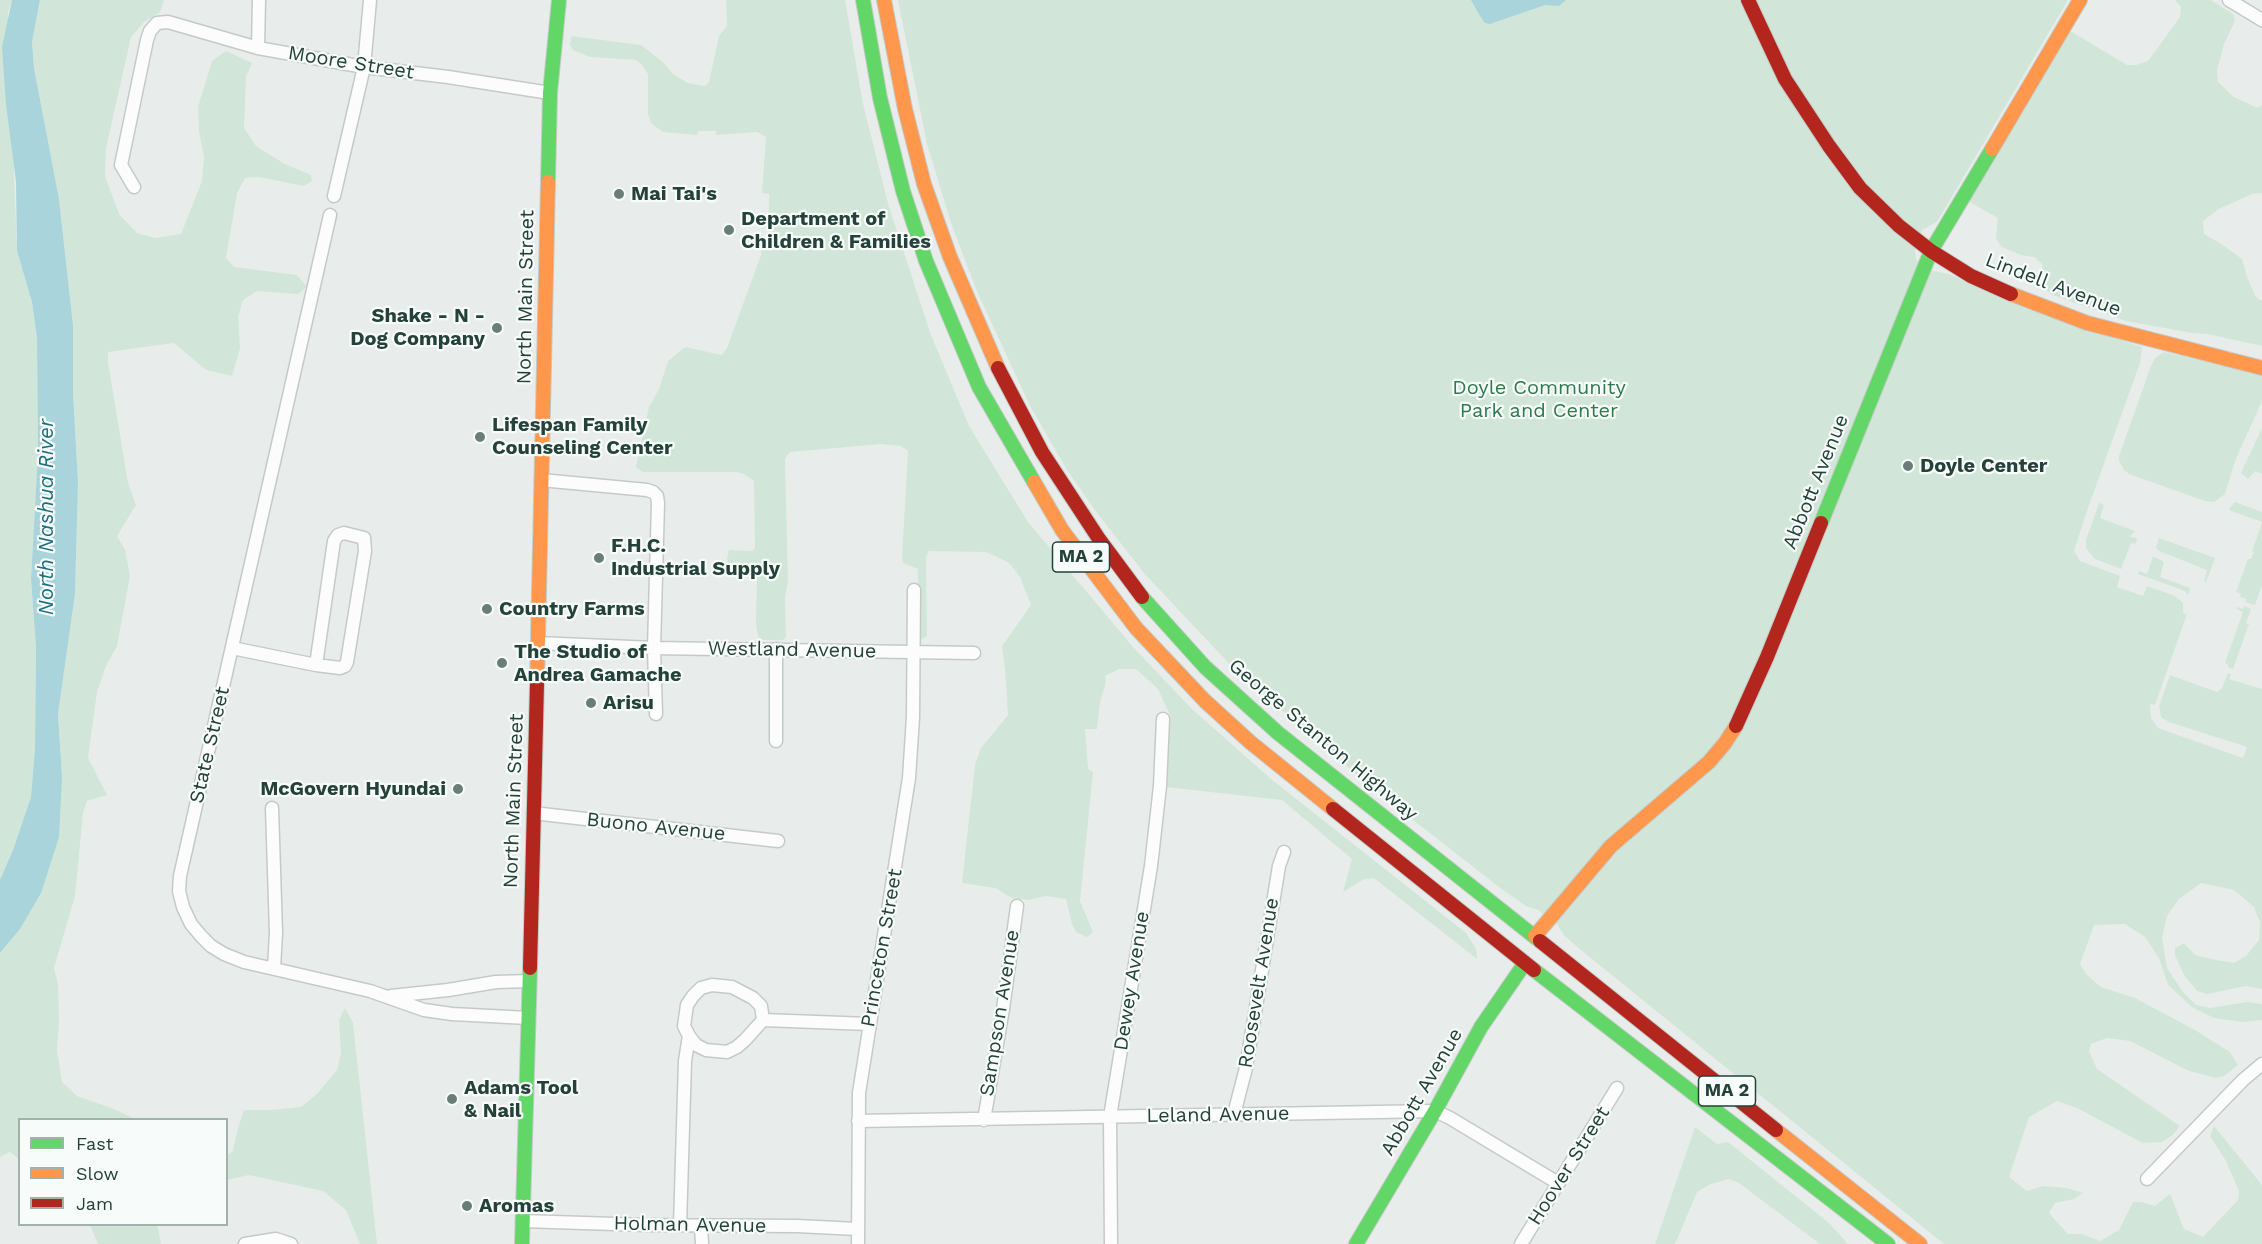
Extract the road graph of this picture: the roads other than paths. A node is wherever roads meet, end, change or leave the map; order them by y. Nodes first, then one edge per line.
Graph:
1 (260, 0) edge
2 (370, 0) edge
3 (559, 0) edge
4 (862, 0) edge
5 (884, 0) edge
6 (1748, 0) edge
7 (2080, 0) edge
8 (2229, 0) edge
9 (2262, 20) edge
10 (258, 48) junction
11 (363, 67) junction
12 (550, 93) junction
13 (134, 188) dead end
14 (334, 196) dead end
15 (330, 215) dead end
16 (1931, 251) junction
17 (2262, 368) edge
18 (541, 480) junction
19 (914, 590) dead end
20 (537, 643) junction
21 (232, 648) junction
22 (654, 648) junction
23 (776, 649) junction
24 (912, 653) junction
25 (974, 653) dead end
26 (316, 665) junction
27 (656, 714) dead end
28 (1163, 719) dead end
29 (776, 741) dead end
30 (273, 808) dead end
31 (533, 813) junction
32 (778, 841) dead end
33 (1284, 852) dead end
34 (1017, 906) dead end
35 (1534, 936) junction
36 (1525, 963) junction
37 (274, 968) junction
38 (530, 981) junction
39 (387, 996) junction
40 (528, 1018) junction
41 (763, 1020) junction
42 (869, 1024) junction
43 (689, 1036) junction
44 (2262, 1064) edge
45 (1617, 1089) dead end
46 (1435, 1112) junction
47 (1234, 1114) junction
48 (1110, 1117) junction
49 (984, 1119) junction
50 (858, 1121) junction
51 (2147, 1179) dead end
52 (1558, 1183) junction
53 (522, 1221) junction
54 (680, 1225) junction
55 (701, 1226) junction
56 (857, 1229) junction
57 (291, 1243) edge
58 (245, 1244) edge
59 (522, 1244) edge
60 (702, 1244) edge
61 (858, 1244) edge
62 (1111, 1244) edge
63 (1356, 1244) edge
64 (1521, 1244) edge
65 (1888, 1244) edge
66 (1920, 1244) edge

1 - 10 street
2 - 11 street
3 - 12 main road, North Main Street
4 - 36 main road, MA 2
5 - 35 main road, George Stanton Highway / MA 2
6 - 16 main road, Lindell Avenue
7 - 16 main road, Abbott Avenue
8 - 9 street
10 - 11 street, Moore Street
10 - 13 street, Moore Street
11 - 12 street, Moore Street
11 - 14 street
12 - 18 main road, North Main Street
15 - 21 street, State Street
16 - 17 main road, Lindell Avenue
16 - 35 main road, Abbott Avenue
18 - 20 main road, North Main Street
18 - 22 street
19 - 24 street, Princeton Street
20 - 22 street, Westland Avenue
20 - 31 main road, North Main Street
21 - 26 street
21 - 37 street, State Street
22 - 23 street, Westland Avenue
22 - 27 street
23 - 24 street, Westland Avenue
23 - 29 street
24 - 25 street, Westland Avenue
24 - 42 street, Princeton Street
26 - 26 street
28 - 48 street, Dewey Avenue
30 - 37 street
31 - 32 street, Buono Avenue
31 - 38 main road, North Main Street
33 - 47 street, Roosevelt Avenue
34 - 49 street, Sampson Avenue
35 - 66 main road, George Stanton Highway / MA 2
36 - 46 main road, Abbott Avenue
36 - 65 main road, MA 2
37 - 39 street, State Street
38 - 39 street
38 - 40 main road, North Main Street
39 - 40 street, State Street
40 - 53 main road, North Main Street
41 - 42 street
41 - 43 street
41 - 43 street
42 - 50 street, Princeton Street
43 - 54 street
44 - 51 street
45 - 52 street, Hoover Street
46 - 47 street, Leland Avenue
46 - 52 street, Leland Avenue
46 - 63 main road, Abbott Avenue
47 - 48 street, Leland Avenue
48 - 49 street, Leland Avenue
48 - 62 street, Dewey Avenue
49 - 50 street, Leland Avenue
50 - 56 street, Princeton Street
52 - 64 street, Hoover Street
53 - 54 street, Holman Avenue
53 - 59 main road, North Main Street
54 - 55 street, Holman Avenue
55 - 56 street, Holman Avenue
55 - 60 street
56 - 61 street, Princeton Street
57 - 58 street

